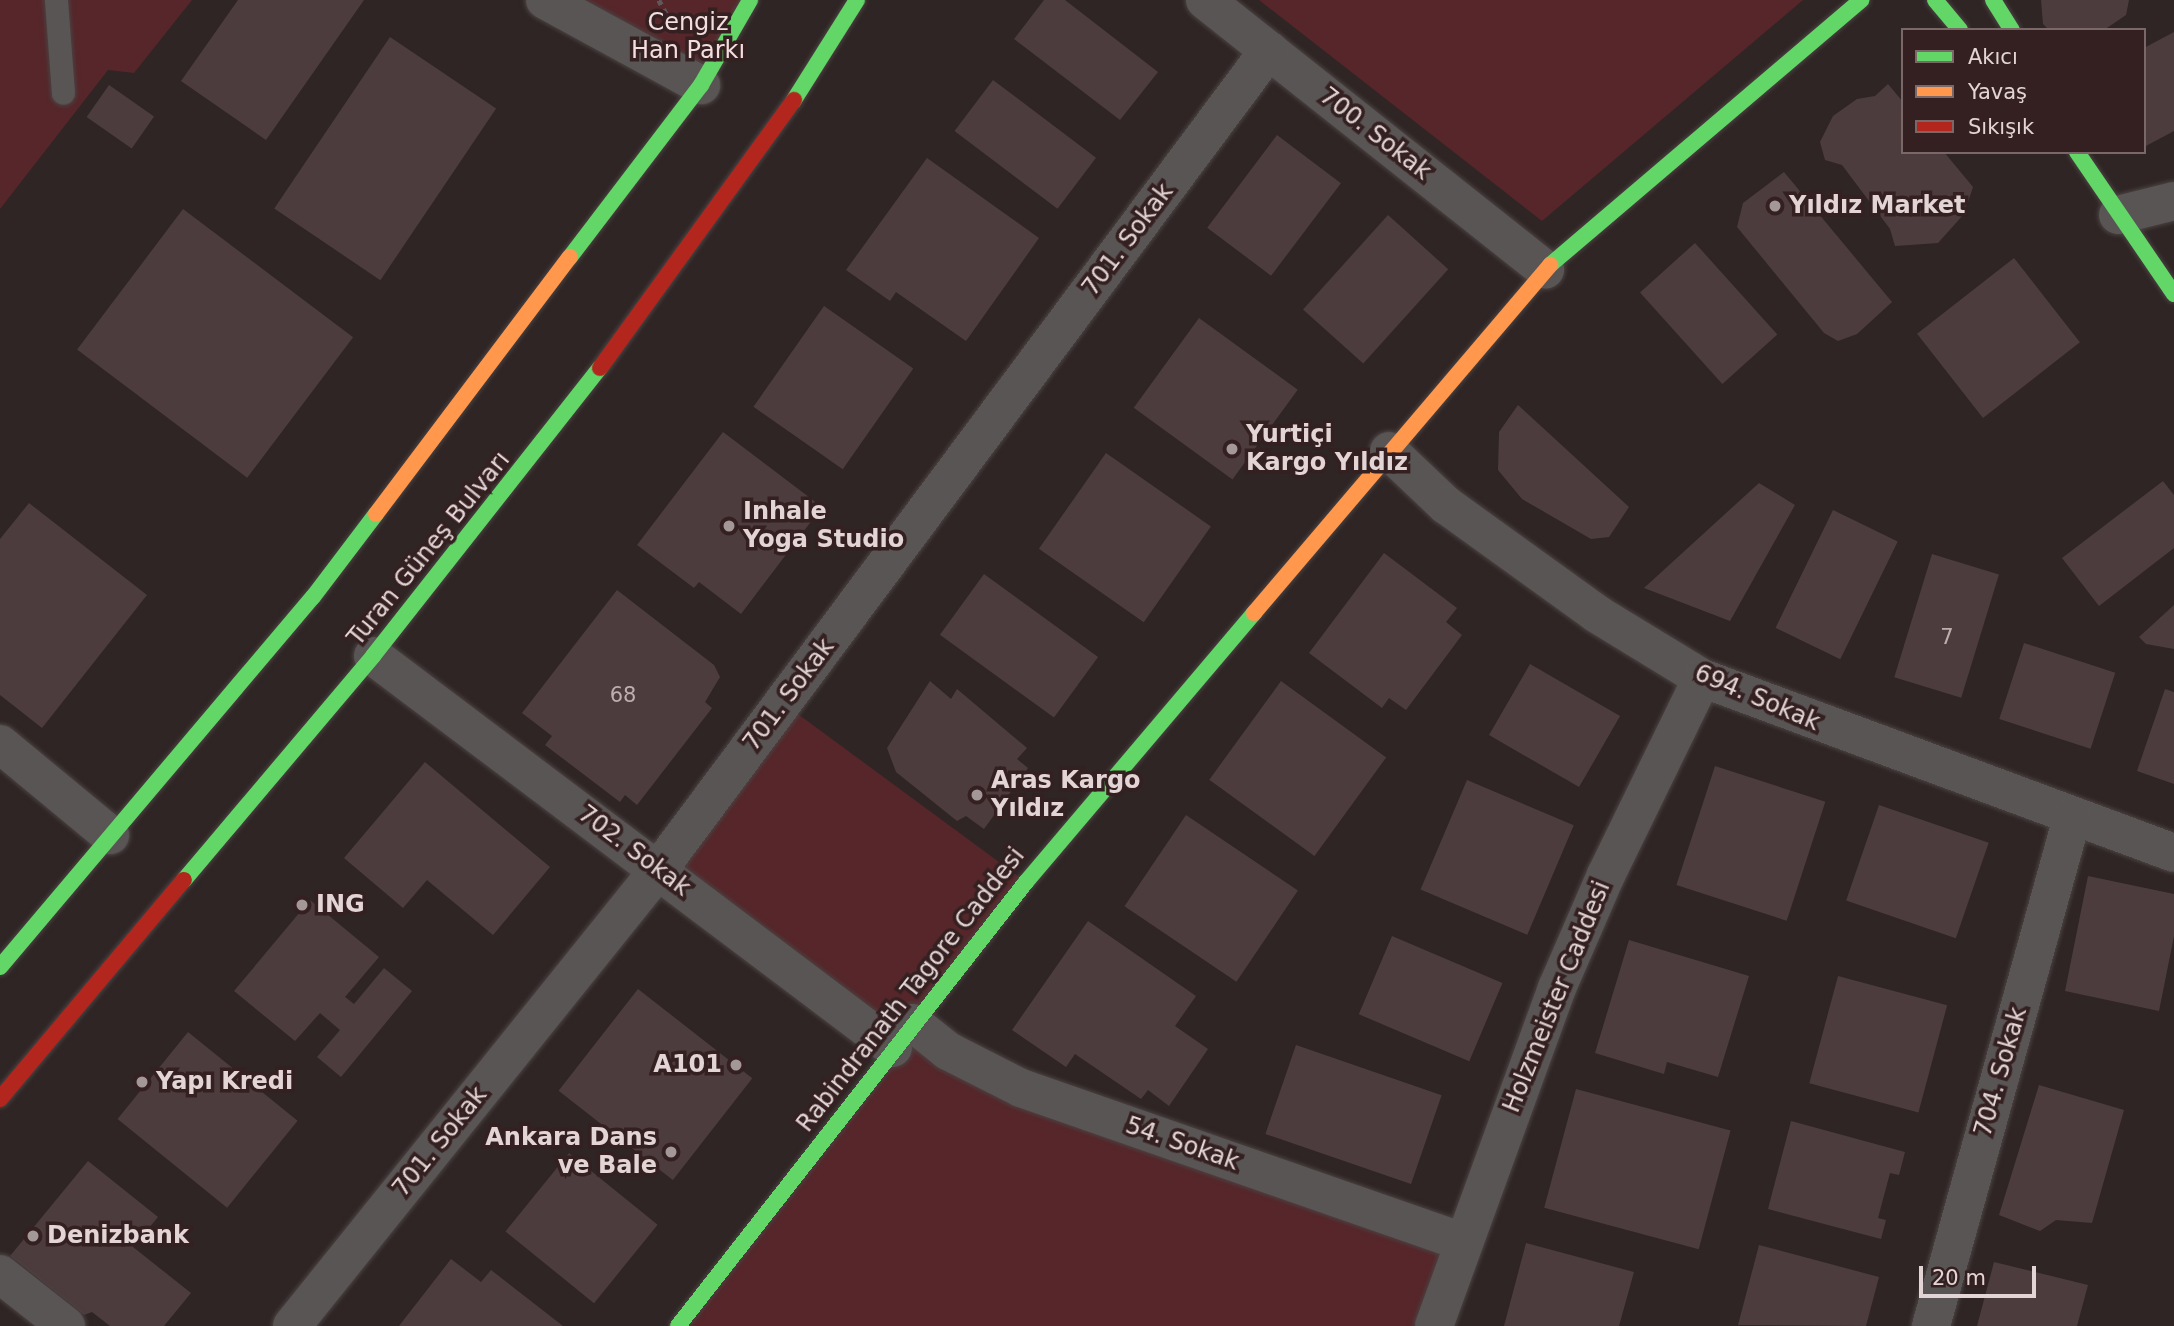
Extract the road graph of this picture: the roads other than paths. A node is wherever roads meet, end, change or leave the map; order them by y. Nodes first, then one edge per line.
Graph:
1 (56, 0) edge
2 (545, 0) edge
3 (750, 0) edge
4 (857, 0) edge
5 (1205, 0) edge
6 (1861, 0) edge
7 (1935, 0) edge
8 (1993, 0) edge
9 (1958, 28) edge
10 (2011, 28) edge
11 (1269, 50) junction
12 (701, 85) junction
13 (63, 93) dead end
14 (2078, 154) edge
15 (2174, 201) edge
16 (2119, 215) junction
17 (1545, 269) junction
18 (2174, 294) edge
19 (1390, 451) junction
20 (373, 656) junction
21 (1702, 678) junction
22 (0, 744) edge
23 (2072, 818) junction
24 (110, 835) junction
25 (2174, 853) edge
26 (659, 869) junction
27 (0, 967) edge
28 (903, 1036) junction
29 (0, 1099) edge
30 (1462, 1242) junction
31 (0, 1274) edge
32 (66, 1326) edge
33 (292, 1326) edge
34 (677, 1326) edge
35 (1434, 1326) edge
36 (1931, 1326) edge

1 - 13 lane
2 - 12 street
3 - 12 main road
4 - 20 main road, Turan Güneş Bulvarı
5 - 11 street, 700. Sokak
6 - 17 main road, Rabindranath Tagore Caddesi
7 - 9 main road
8 - 10 main road
11 - 17 street, 700. Sokak
11 - 26 street, 701. Sokak
12 - 24 main road
14 - 16 main road
15 - 16 street
16 - 18 main road
17 - 19 main road, Rabindranath Tagore Caddesi
19 - 21 street, 694. Sokak
19 - 28 main road, Rabindranath Tagore Caddesi
20 - 26 street, 702. Sokak
20 - 29 main road, Turan Güneş Bulvarı
21 - 23 street, 694. Sokak
21 - 30 street, Holzmeister Caddesi
22 - 24 street
23 - 25 street, 694. Sokak
23 - 36 street, 704. Sokak
24 - 27 main road
26 - 28 street, 702. Sokak
26 - 33 street, 701. Sokak
28 - 30 street, 54. Sokak
28 - 34 main road, Rabindranath Tagore Caddesi
30 - 35 street, Holzmeister Caddesi
31 - 32 street

